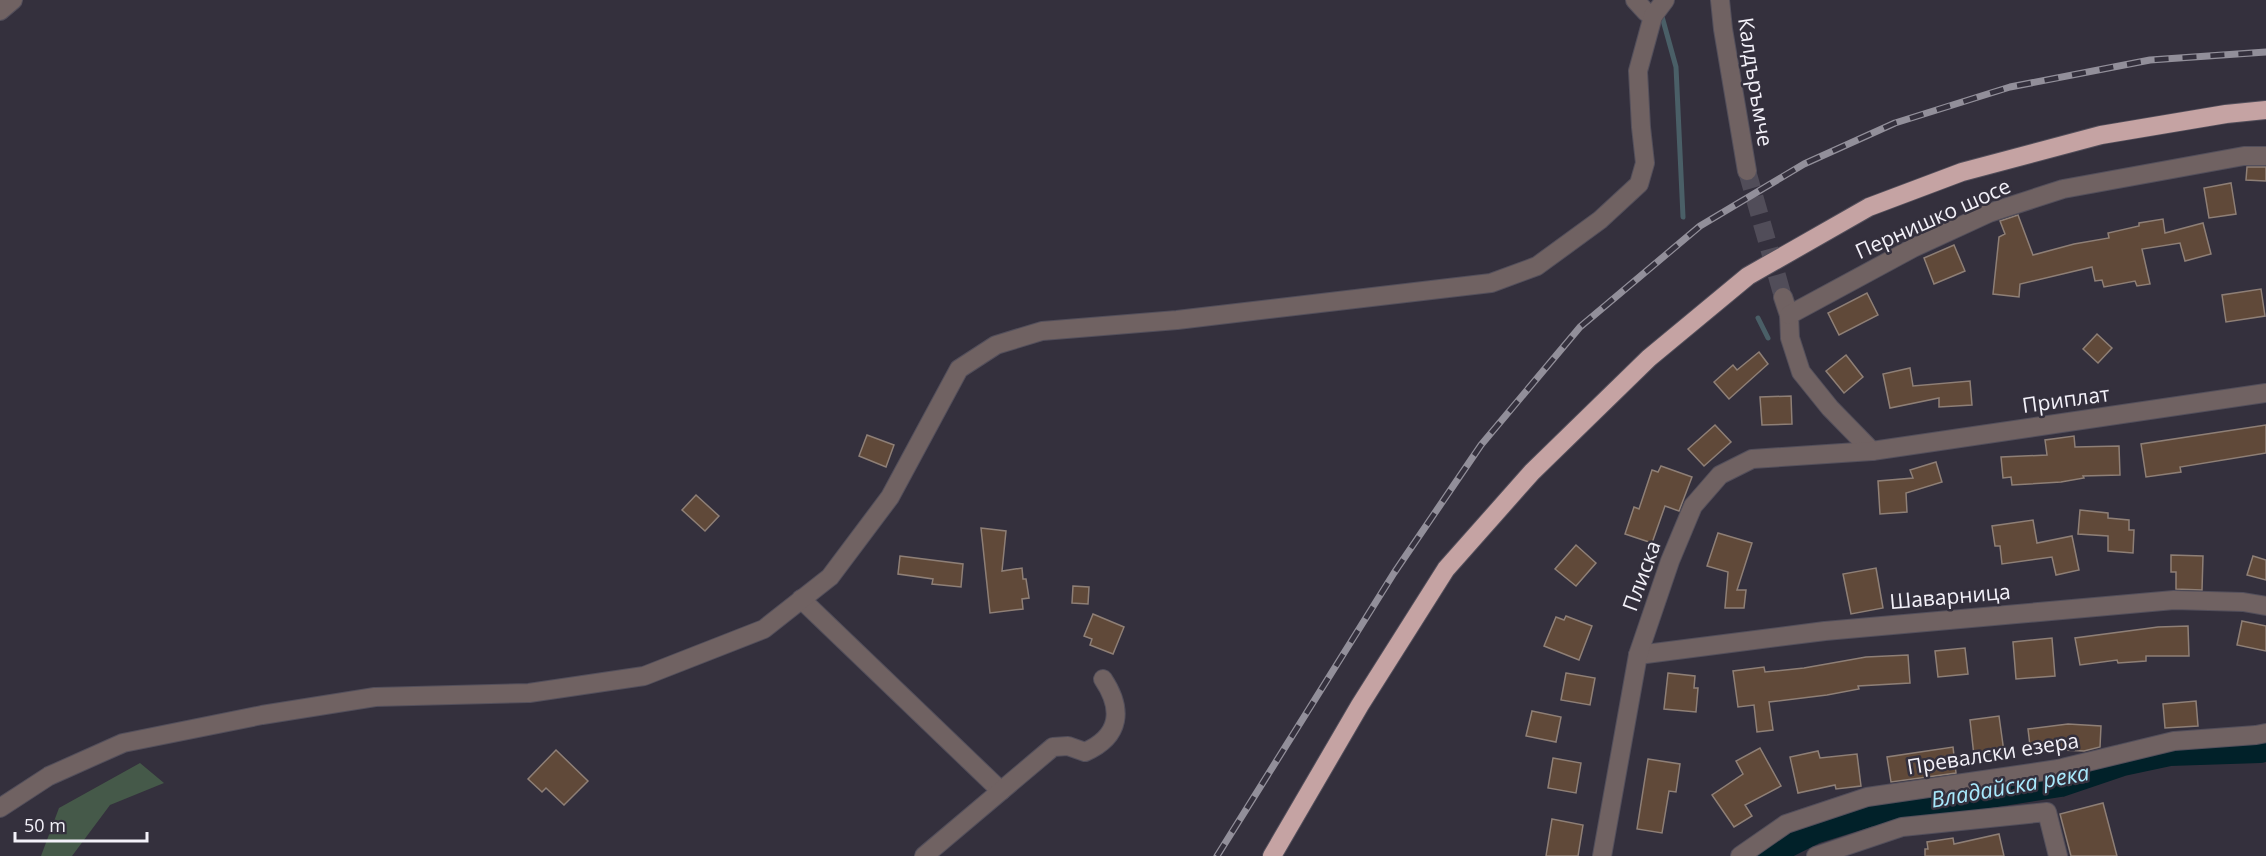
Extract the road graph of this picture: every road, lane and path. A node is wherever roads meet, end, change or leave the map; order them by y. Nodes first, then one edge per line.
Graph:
1 (13, 0) edge
2 (1635, 0) edge
3 (1665, 0) edge
4 (1720, 0) edge
5 (0, 11) edge
6 (1653, 16) junction
7 (2266, 110) edge
8 (2266, 156) edge
9 (1746, 171) tunnel mouth
10 (1783, 297) tunnel mouth
11 (1789, 315) junction
12 (2266, 393) edge
13 (1872, 451) junction
14 (801, 599) junction
15 (2266, 606) edge
16 (1638, 655) junction
17 (1102, 679) dead end
18 (2266, 732) edge
19 (1001, 791) junction
20 (0, 808) edge
21 (924, 856) edge
22 (1272, 856) edge
23 (1602, 856) edge
24 (1740, 856) edge
25 (1816, 856) edge
26 (2058, 856) edge

1 - 5 street
2 - 6 street
3 - 6 street
4 - 9 street, Калдъръмче
6 - 14 street
7 - 22 highway
8 - 11 street, Пернишко шосе
10 - 11 street
11 - 13 street
12 - 13 street, Приплат
13 - 16 street, Плиска
14 - 19 street
14 - 20 street
15 - 16 street, Шаварница
16 - 23 street, Плиска
17 - 19 street
18 - 24 street, Превалски езера
19 - 21 street
25 - 26 street

